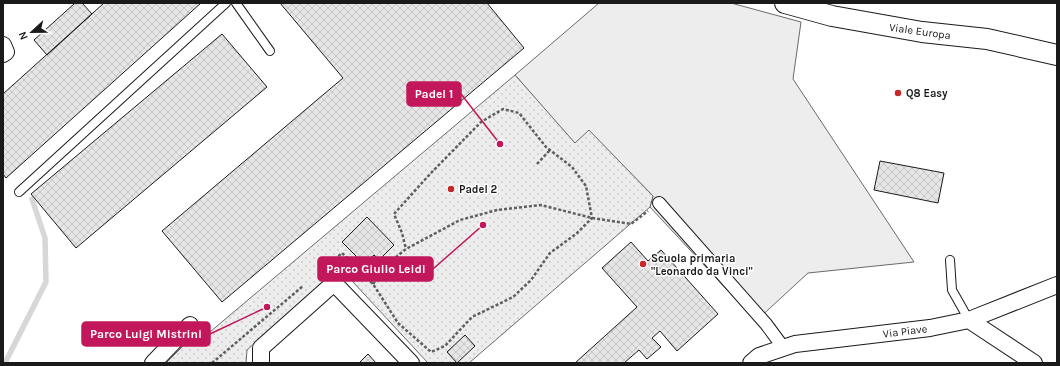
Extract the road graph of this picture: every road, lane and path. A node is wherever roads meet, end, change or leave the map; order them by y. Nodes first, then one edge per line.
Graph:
1 (226, 3) edge
2 (236, 3) edge
3 (785, 3) edge
4 (3, 45) edge
5 (270, 51) dead end
6 (3, 54) edge
7 (1057, 55) edge
8 (550, 150) junction
9 (537, 164) dead end
10 (19, 192) dead end
11 (658, 203) joint
12 (592, 218) junction
13 (406, 249) junction
14 (950, 260) dead end
15 (318, 273) dead end
16 (306, 283) dead end
17 (373, 284) junction
18 (1057, 285) edge
19 (969, 320) junction
20 (190, 325) dead end
21 (783, 347) junction
22 (152, 363) edge
23 (212, 363) edge
24 (261, 363) edge
25 (411, 363) edge
26 (751, 363) edge
27 (1034, 363) edge

1 - 10 lane
2 - 5 lane
3 - 7 street, Viale Europa
4 - 6 street
8 - 9 path
8 - 12 path
8 - 13 path
11 - 12 path
11 - 21 street
12 - 13 path
12 - 17 path
13 - 17 path
14 - 19 lane
15 - 17 path
16 - 23 path
18 - 19 street, Via Piave
19 - 21 street, Via Piave
19 - 27 street
20 - 22 street
21 - 26 street, Via Piave
24 - 25 street

